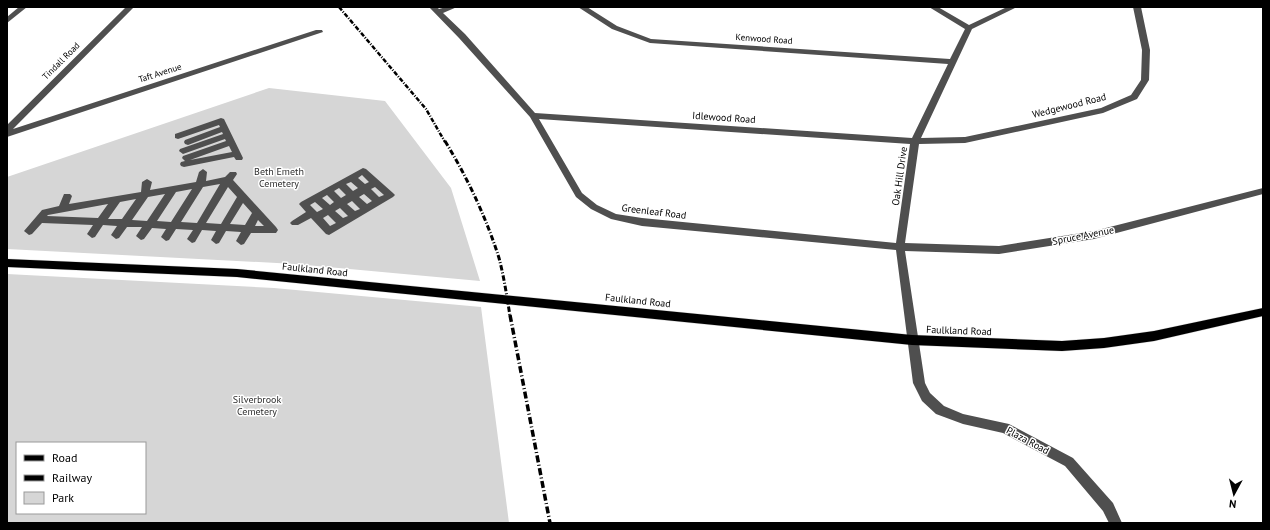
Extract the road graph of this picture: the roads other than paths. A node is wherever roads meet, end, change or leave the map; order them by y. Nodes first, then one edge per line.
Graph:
1 (23, 7) edge
2 (130, 7) edge
3 (453, 7) edge
4 (582, 7) edge
5 (932, 7) edge
6 (1013, 7) edge
7 (1137, 7) edge
8 (435, 10) edge
9 (7, 21) edge
10 (969, 28) junction
11 (318, 32) dead end
12 (953, 62) junction
13 (533, 116) junction
14 (7, 130) edge
15 (7, 134) edge
16 (228, 135) junction
17 (178, 136) dead end
18 (915, 141) junction
19 (188, 142) dead end
20 (204, 144) junction
21 (203, 172) dead end
22 (230, 177) junction
23 (352, 177) junction
24 (147, 182) dead end
25 (376, 182) junction
26 (340, 184) junction
27 (200, 185) junction
28 (365, 189) junction
29 (173, 190) junction
30 (328, 191) junction
31 (1263, 191) edge
32 (145, 194) junction
33 (67, 196) dead end
34 (242, 196) junction
35 (352, 196) junction
36 (317, 198) junction
37 (117, 199) junction
38 (378, 202) junction
39 (341, 203) junction
40 (89, 204) junction
41 (63, 209) junction
42 (366, 209) junction
43 (329, 210) junction
44 (258, 213) junction
45 (314, 215) junction
46 (354, 216) junction
47 (40, 219) junction
48 (76, 221) junction
49 (101, 222) junction
50 (125, 223) junction
51 (295, 223) dead end
52 (342, 223) junction
53 (150, 224) junction
54 (174, 225) junction
55 (199, 226) junction
56 (224, 227) junction
57 (248, 229) junction
58 (29, 231) dead end
59 (92, 234) dead end
60 (116, 235) dead end
61 (141, 236) dead end
62 (166, 238) dead end
63 (192, 239) dead end
64 (216, 240) dead end
65 (242, 241) dead end
66 (900, 247) junction
67 (7, 263) edge
68 (1263, 312) edge
69 (912, 340) junction
70 (1116, 523) edge

1 - 9 street
2 - 14 street, Tindall Road
3 - 8 street
4 - 12 street, Kenwood Road
5 - 10 street
6 - 10 street
7 - 18 street, Wedgewood Road
8 - 13 street, Greenleaf Road
10 - 12 street, Oak Hill Drive
11 - 15 street, Taft Avenue
12 - 18 street, Oak Hill Drive
13 - 18 street, Idlewood Road
13 - 66 street, Greenleaf Road
16 - 20 street
16 - 20 street
16 - 20 street
17 - 20 street
18 - 66 street, Oak Hill Drive
19 - 20 street
20 - 20 street
21 - 27 street
22 - 27 street
22 - 34 street
22 - 55 street
23 - 25 street
23 - 26 street
23 - 28 street
24 - 32 street
25 - 28 street
25 - 38 street
26 - 30 street
26 - 35 street
27 - 29 street
27 - 54 street
28 - 35 street
28 - 38 street
29 - 32 street
29 - 53 street
30 - 36 street
30 - 39 street
31 - 66 street, Spruce Avenue
32 - 37 street
32 - 50 street
33 - 41 street
34 - 44 street
34 - 56 street
35 - 39 street
35 - 42 street
36 - 43 street
36 - 45 street
37 - 40 street
37 - 49 street
38 - 42 street
39 - 43 street
39 - 46 street
40 - 41 street
40 - 48 street
41 - 47 street
42 - 46 street
43 - 45 street
43 - 52 street
44 - 57 street
44 - 57 street
45 - 51 street
45 - 52 street
46 - 52 street
47 - 48 street
47 - 58 street
48 - 49 street
49 - 50 street
49 - 59 street
50 - 53 street
50 - 60 street
53 - 54 street
53 - 61 street
54 - 55 street
54 - 62 street
55 - 56 street
55 - 63 street
56 - 57 street
56 - 64 street
57 - 65 street
66 - 69 street, Oak Hill Drive
67 - 69 main road, Faulkland Road
68 - 69 main road, Faulkland Road
69 - 70 street, Plaza Road

